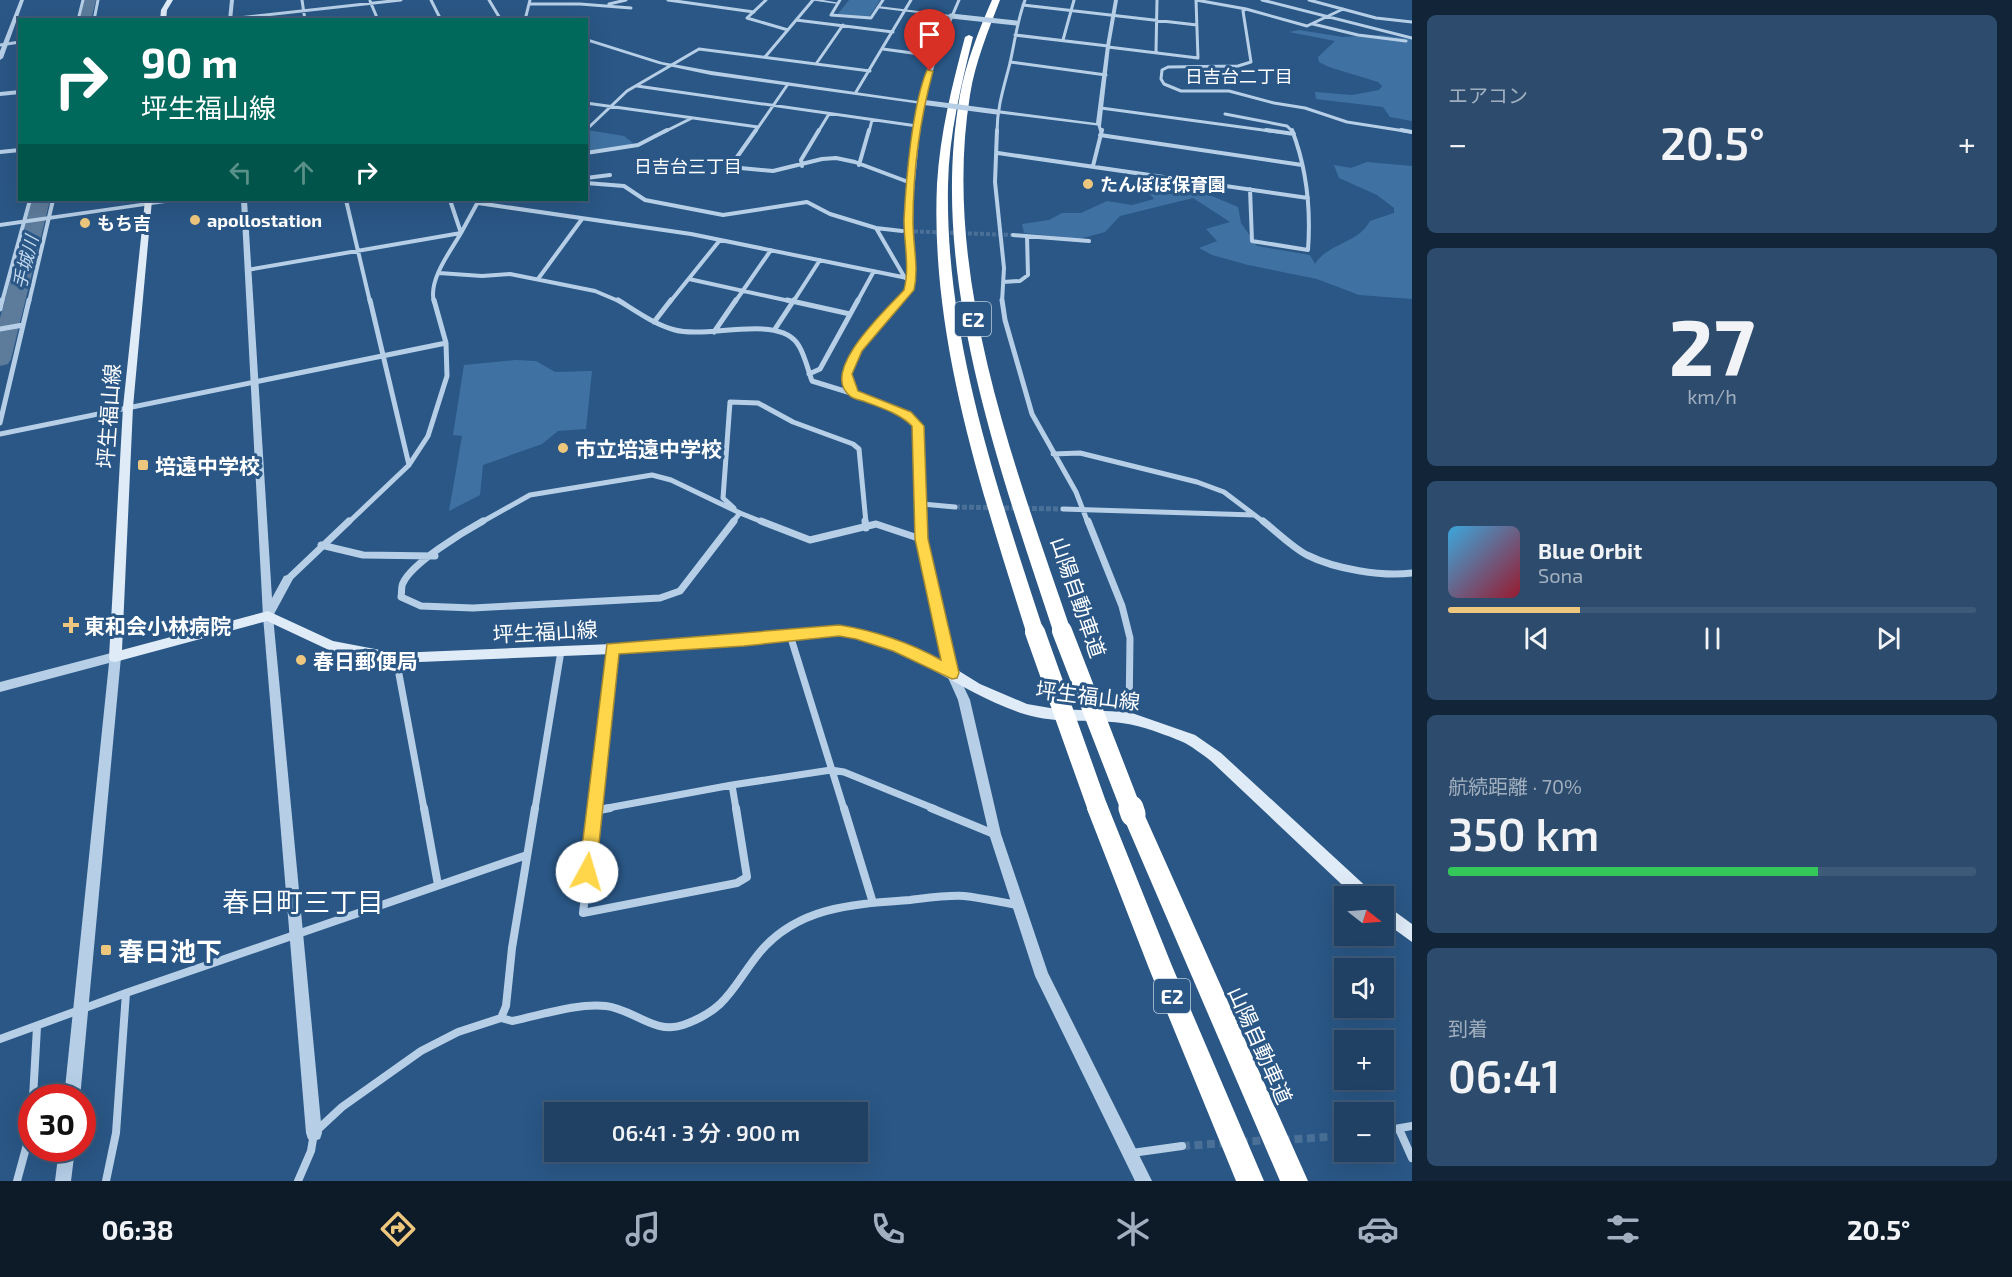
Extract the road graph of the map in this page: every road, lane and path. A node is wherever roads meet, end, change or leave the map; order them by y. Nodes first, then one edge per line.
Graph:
1 (22, 0) edge
2 (83, 0) edge
3 (98, 0) edge
4 (170, 0) edge
5 (232, 0) edge
6 (302, 0) edge
7 (400, 0) edge
8 (431, 0) edge
9 (489, 0) edge
10 (626, 0) edge
11 (668, 0) edge
12 (766, 0) edge
13 (812, 0) edge
14 (883, 0) edge
15 (911, 0) edge
16 (959, 0) edge
17 (983, 0) edge
18 (996, 0) edge
19 (1074, 0) edge
20 (1116, 0) edge
21 (1157, 0) edge
22 (1196, 0) edge
23 (1262, 0) edge
24 (1309, 0) edge
25 (371, 2) edge
26 (529, 2) edge
27 (839, 2) edge
28 (1024, 3) edge
29 (603, 5) junction
30 (878, 7) junction
31 (631, 9) dead end
32 (1246, 9) junction
33 (1343, 9) junction
34 (303, 10) junction
35 (904, 10) junction
36 (1071, 11) junction
37 (754, 12) junction
38 (1113, 15) junction
39 (951, 16) junction
40 (1326, 17) junction
41 (78, 18) edge
42 (94, 18) edge
43 (163, 18) edge
44 (230, 18) edge
45 (238, 18) edge
46 (305, 18) edge
47 (377, 18) edge
48 (440, 18) edge
49 (500, 18) edge
50 (525, 18) edge
51 (848, 18) junction
52 (796, 20) junction
53 (1156, 20) junction
54 (1412, 22) edge
55 (1016, 23) junction
56 (1312, 23) junction
57 (1197, 25) junction
58 (843, 26) junction
59 (788, 30) junction
60 (893, 32) junction
61 (1015, 35) junction
62 (588, 40) edge
63 (1063, 40) junction
64 (1412, 40) edge
65 (18, 42) edge
66 (3, 44) edge
67 (1108, 46) junction
68 (883, 49) junction
69 (1156, 52) junction
70 (934, 56) junction
71 (765, 57) junction
72 (0, 58) edge
73 (1010, 62) junction
74 (816, 64) junction
75 (674, 65) junction
76 (870, 71) junction
77 (1106, 75) junction
78 (788, 84) junction
79 (637, 86) junction
80 (18, 92) edge
81 (856, 93) junction
82 (0, 94) edge
83 (921, 102) junction
84 (588, 103) edge
85 (611, 106) junction
86 (773, 107) junction
87 (1101, 108) junction
88 (997, 112) junction
89 (829, 114) junction
90 (1225, 114) dead end
91 (692, 118) junction
92 (872, 120) junction
93 (1099, 125) junction
94 (917, 126) junction
95 (588, 128) edge
96 (758, 128) junction
97 (1412, 132) edge
98 (1294, 134) junction
99 (1100, 135) junction
100 (18, 150) edge
101 (0, 152) edge
102 (588, 153) edge
103 (998, 153) junction
104 (860, 165) junction
105 (1302, 165) junction
106 (802, 166) junction
107 (1094, 166) junction
108 (610, 175) dead end
109 (588, 178) edge
110 (588, 183) edge
111 (911, 183) junction
112 (1250, 189) junction
113 (1308, 198) junction
114 (30, 201) edge
115 (53, 201) edge
116 (147, 201) edge
117 (244, 201) edge
118 (346, 201) edge
119 (450, 201) edge
120 (478, 201) edge
121 (47, 218) junction
122 (582, 219) junction
123 (26, 221) junction
124 (0, 225) edge
125 (876, 228) junction
126 (902, 231) tunnel mouth
127 (461, 233) junction
128 (1013, 236) tunnel mouth
129 (1027, 236) junction
130 (720, 240) junction
131 (1089, 241) dead end
132 (771, 250) junction
133 (357, 251) junction
134 (820, 260) junction
135 (247, 270) junction
136 (874, 271) junction
137 (439, 273) junction
138 (905, 278) junction
139 (538, 279) junction
140 (689, 279) junction
141 (912, 279) junction
142 (1003, 282) junction
143 (743, 290) junction
144 (795, 301) junction
145 (0, 309) edge
146 (850, 314) junction
147 (654, 322) junction
148 (20, 326) junction
149 (1, 329) edge
150 (775, 329) junction
151 (714, 332) junction
152 (446, 343) junction
153 (383, 355) junction
154 (809, 374) junction
155 (256, 381) junction
156 (854, 394) junction
157 (128, 407) junction
158 (0, 423) edge
159 (0, 434) edge
160 (1053, 453) junction
161 (409, 465) junction
162 (921, 504) junction
163 (955, 507) tunnel mouth
164 (1063, 508) tunnel mouth
165 (1083, 509) junction
166 (740, 513) junction
167 (1256, 515) junction
168 (866, 528) junction
169 (921, 539) junction
170 (321, 545) junction
171 (435, 555) junction
172 (1412, 573) edge
173 (288, 579) joint
174 (268, 616) junction
175 (790, 634) junction
176 (612, 649) junction
177 (561, 651) junction
178 (115, 657) junction
179 (396, 658) junction
180 (952, 673) junction
181 (0, 687) edge
182 (1129, 718) junction
183 (831, 770) junction
184 (732, 785) junction
185 (594, 811) junction
186 (995, 834) junction
187 (527, 855) junction
188 (438, 885) junction
189 (1354, 886) edge
190 (873, 903) junction
191 (1018, 905) junction
192 (1394, 920) edge
193 (1412, 934) edge
194 (297, 935) junction
195 (126, 993) junction
196 (82, 1009) junction
197 (501, 1018) junction
198 (37, 1026) junction
199 (0, 1040) edge
200 (34, 1084) edge
201 (74, 1084) edge
202 (1412, 1126) edge
203 (1394, 1130) edge
204 (1399, 1130) junction
205 (314, 1133) junction
206 (1182, 1146) tunnel mouth
207 (1132, 1153) junction
208 (1412, 1158) edge
209 (22, 1162) edge
210 (65, 1162) edge
211 (17, 1181) edge
212 (63, 1181) edge
213 (106, 1181) edge
214 (298, 1181) edge
215 (1144, 1181) edge
216 (1250, 1181) edge
217 (1294, 1181) edge

1 - 66 street
2 - 41 street
3 - 42 street
4 - 43 main road
5 - 44 street
6 - 34 street
7 - 25 street
8 - 48 street
9 - 49 street
10 - 29 street
11 - 37 street
12 - 37 street
13 - 27 street
13 - 52 street
14 - 30 street
15 - 35 street
16 - 39 street
17 - 216 highway, E2, bridge
18 - 217 highway, 山陽自動車道 / E2, bridge
19 - 36 street
20 - 38 street
21 - 53 street
22 - 32 street
22 - 57 street
23 - 40 street
24 - 33 street
25 - 34 street
25 - 47 street
26 - 29 street
26 - 50 street
27 - 51 street
28 - 36 street
28 - 55 street
29 - 31 street
30 - 35 street
30 - 51 street
32 - 56 street
32 - 97 street
33 - 40 street
33 - 54 street
34 - 45 street
34 - 46 street
35 - 39 street
35 - 60 street
36 - 38 street
36 - 63 street
37 - 59 street
38 - 53 street
38 - 67 street
39 - 55 street, bridge
39 - 70 street
40 - 56 street
40 - 64 street
51 - 58 street
52 - 58 street
52 - 59 street
53 - 57 street
53 - 69 street
55 - 61 street
56 - 64 street
57 - 69 street
58 - 60 street
58 - 74 street
59 - 71 street
60 - 68 street
61 - 63 street
61 - 73 street
62 - 75 street
63 - 67 street
65 - 66 street
66 - 72 street
67 - 69 street
67 - 77 street
68 - 70 street
68 - 76 street
70 - 83 street
71 - 74 street
71 - 75 street
73 - 77 street
73 - 88 street
74 - 76 street
75 - 78 street
75 - 79 street
76 - 81 street
77 - 87 street
78 - 81 street
78 - 86 street
79 - 85 street
79 - 86 street
80 - 82 street
81 - 83 street
83 - 88 street, bridge
83 - 94 street
84 - 85 street
85 - 91 street
85 - 95 street
86 - 89 street
86 - 96 street
87 - 93 street
87 - 98 street
88 - 93 street
88 - 103 street
89 - 92 street
89 - 106 street
90 - 98 street
91 - 96 street
91 - 102 street
92 - 94 street
92 - 104 street
93 - 99 street
94 - 111 street
96 - 106 street
98 - 105 street
99 - 105 street
99 - 107 street
100 - 101 street
103 - 107 street
103 - 142 street
104 - 106 street
104 - 111 street
105 - 113 street
107 - 112 street
108 - 109 street
110 - 125 street
111 - 141 street
112 - 113 street
112 - 113 street
114 - 123 street
115 - 121 street
116 - 121 street
116 - 157 main road, 坪生福山線
117 - 135 street
118 - 133 street
119 - 127 street
120 - 122 street
120 - 127 street
121 - 123 street
121 - 148 street
122 - 130 street
122 - 139 street
123 - 124 street
123 - 145 street
125 - 126 street
125 - 138 street
127 - 133 street
127 - 137 street
128 - 129 street
129 - 131 street
129 - 142 street
130 - 132 street
130 - 140 street
132 - 134 street
132 - 143 street
133 - 135 street
133 - 153 street
134 - 136 street
134 - 144 street
135 - 155 street
136 - 138 street
136 - 146 street
137 - 139 street
137 - 152 street
138 - 141 street
139 - 147 street
140 - 143 street
140 - 147 street
141 - 156 street
142 - 160 street
143 - 144 street
143 - 151 street
144 - 146 street
144 - 150 street
146 - 154 street
147 - 151 street
148 - 149 street
148 - 158 street
150 - 151 street
150 - 154 street
152 - 153 street
152 - 161 street
153 - 155 street
153 - 161 street
154 - 156 street
155 - 157 street
155 - 174 street
156 - 162 street
157 - 159 street
157 - 178 main road, 坪生福山線
160 - 165 street
160 - 167 street
161 - 170 street
162 - 163 street
162 - 169 street
164 - 165 street
165 - 167 street
165 - 182 street
166 - 168 street
166 - 168 street
166 - 171 street
166 - 171 street
167 - 172 street
168 - 169 street
169 - 180 street
170 - 171 street
170 - 173 street
173 - 174 street
174 - 178 main road
174 - 179 main road, 坪生福山線
174 - 194 street
175 - 176 main road, 坪生福山線
175 - 180 main road, 坪生福山線
175 - 183 street
176 - 177 main road, 坪生福山線
176 - 185 street
177 - 179 main road, 坪生福山線
177 - 187 street
178 - 181 street
178 - 196 street
179 - 188 street
180 - 182 main road, 坪生福山線
180 - 186 street
182 - 189 main road, 坪生福山線
183 - 184 street
183 - 186 street
183 - 190 street
184 - 185 street
184 - 185 street
186 - 191 street
187 - 188 street
187 - 197 street
188 - 194 street
190 - 191 street
190 - 197 street
191 - 207 street
192 - 193 main road
194 - 195 street
194 - 205 street
195 - 196 street
195 - 213 street
196 - 198 street
196 - 201 street
197 - 205 street
198 - 199 street
198 - 200 street
202 - 204 street
203 - 204 street
204 - 208 street
205 - 214 street
206 - 207 street
207 - 215 street
209 - 211 street
210 - 212 street

